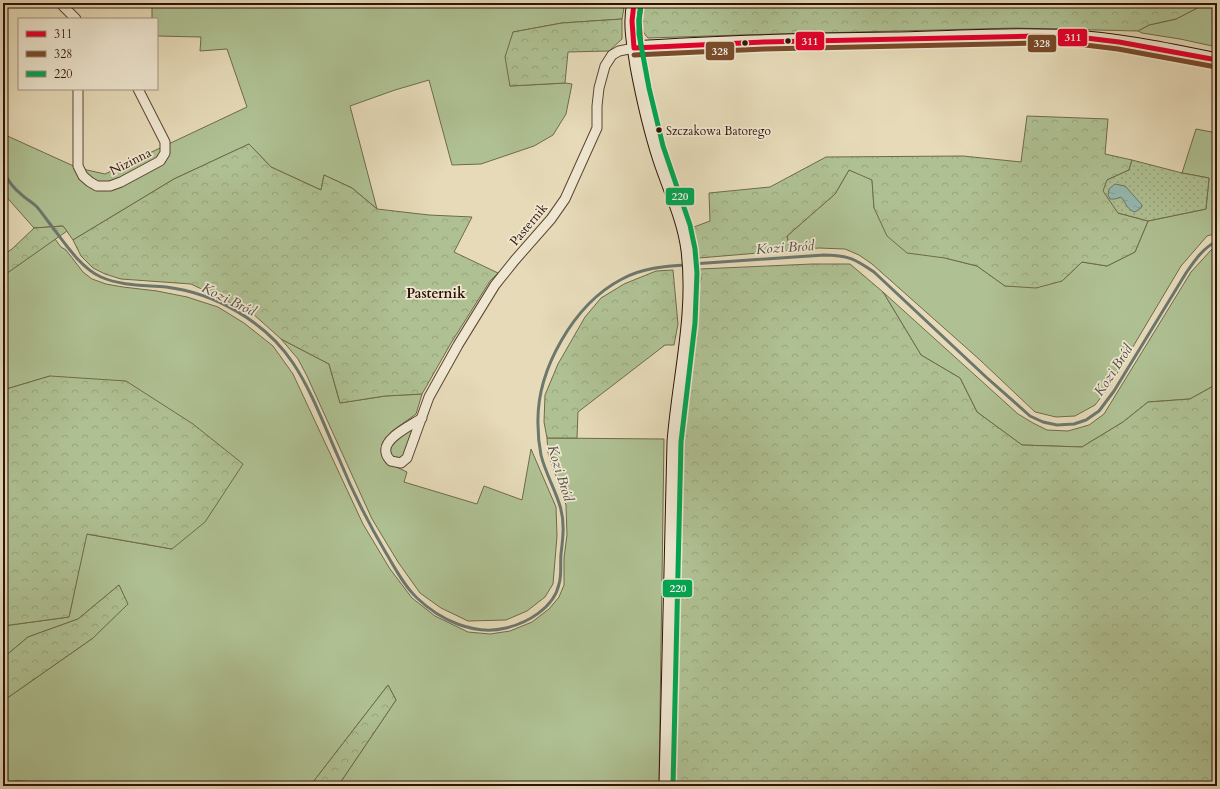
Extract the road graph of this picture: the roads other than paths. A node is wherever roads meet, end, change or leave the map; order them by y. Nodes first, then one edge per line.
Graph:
1 (62, 3) edge
2 (634, 3) edge
3 (74, 18) edge
4 (634, 48) junction
5 (1217, 60) edge
6 (78, 90) edge
7 (139, 90) edge
8 (422, 418) junction
9 (666, 786) edge

1 - 3 street
2 - 4 street
4 - 5 street
4 - 8 street, Pasternik
4 - 9 street
6 - 7 street, Nizinna
8 - 8 street, Pasternik

